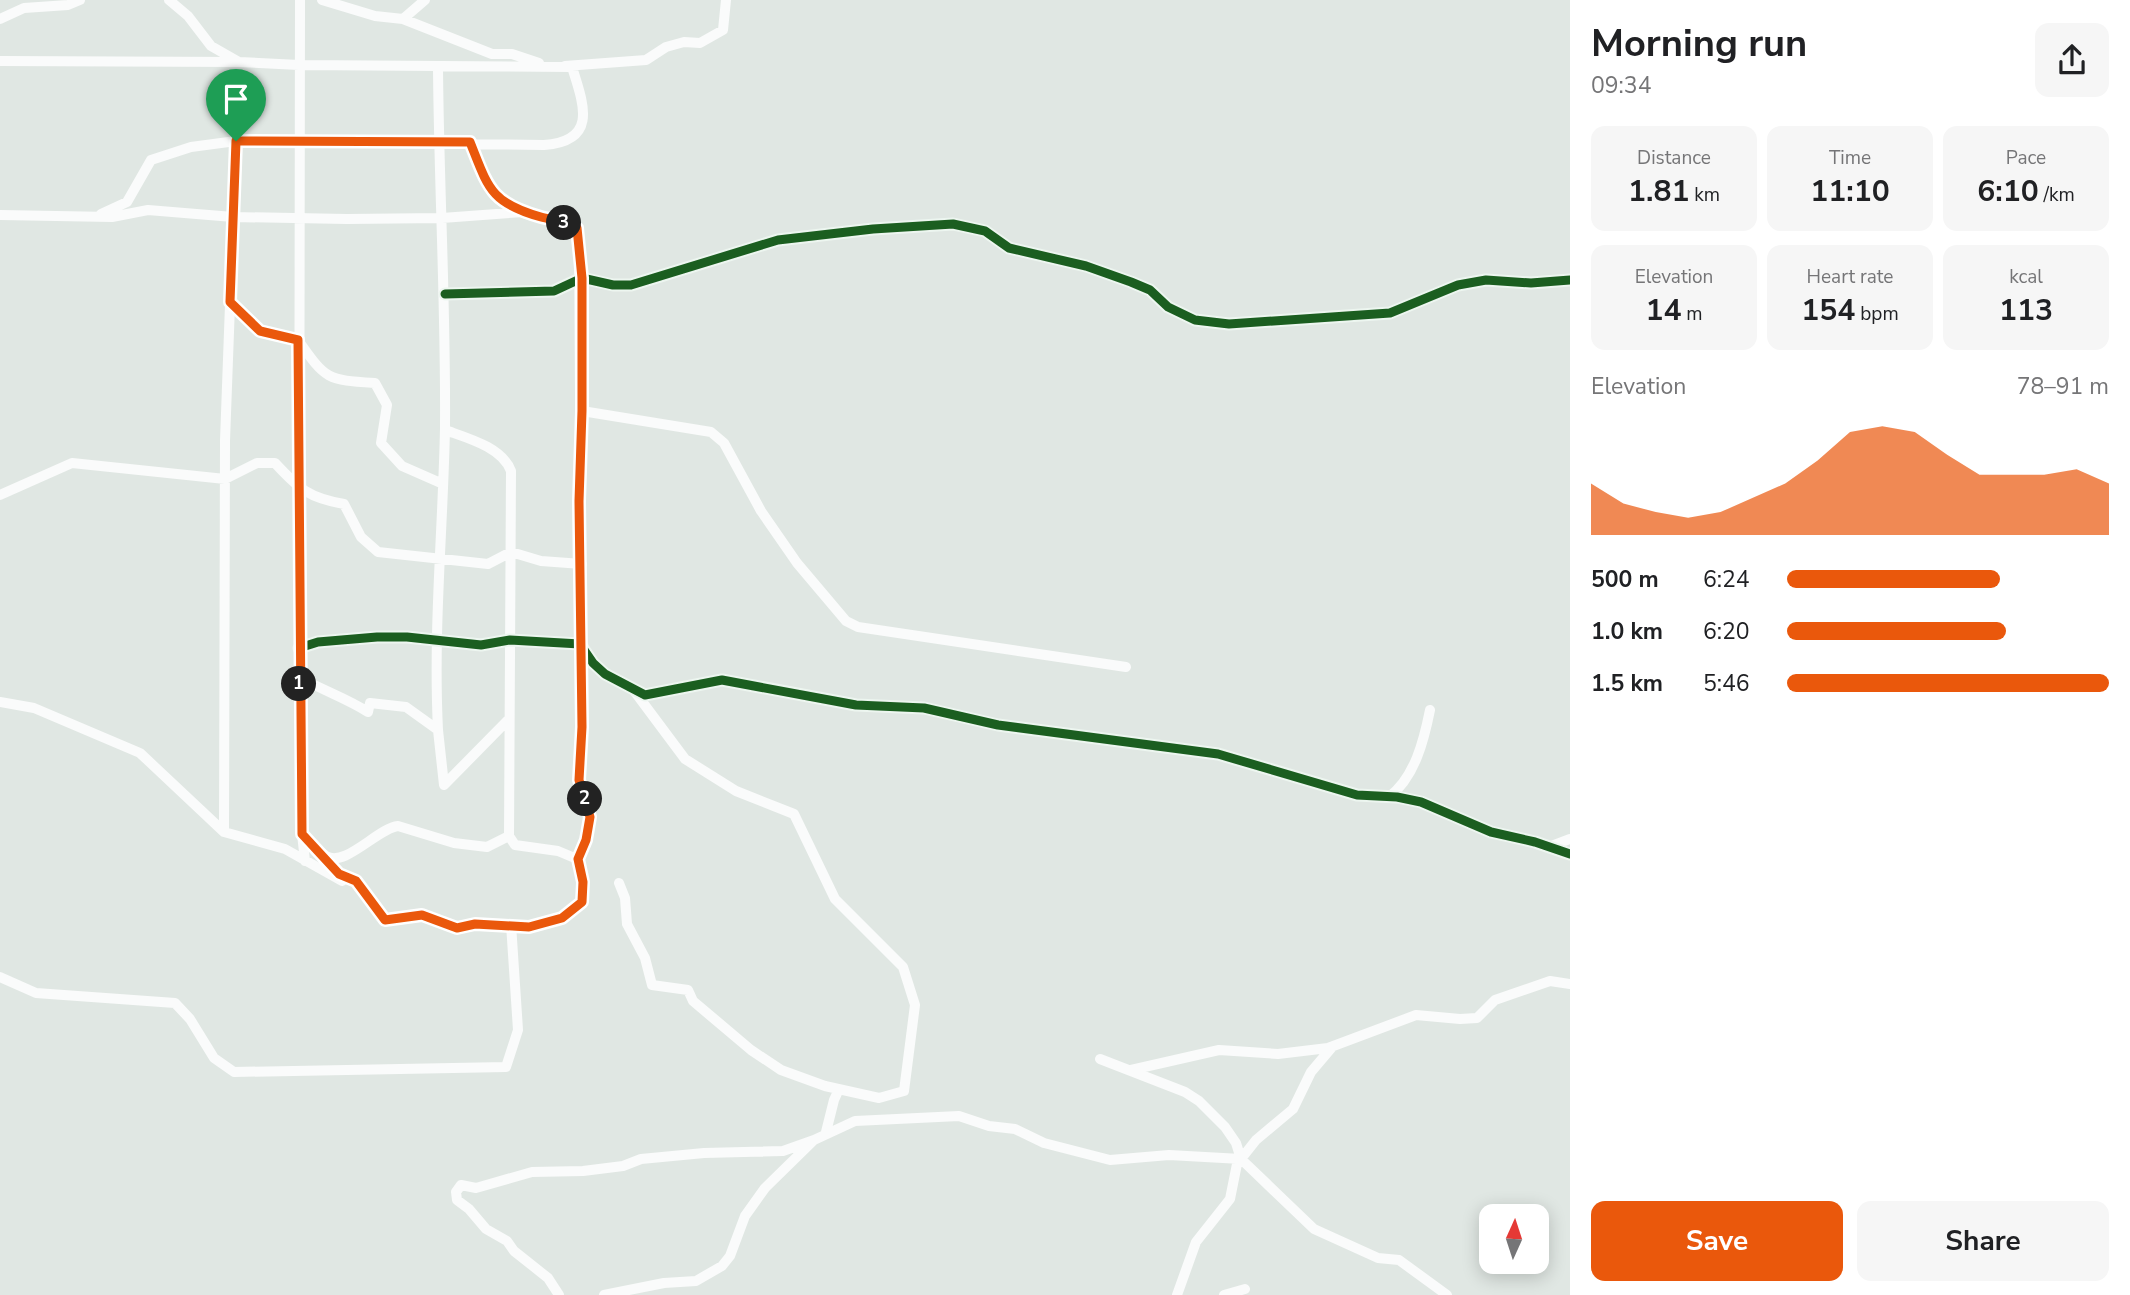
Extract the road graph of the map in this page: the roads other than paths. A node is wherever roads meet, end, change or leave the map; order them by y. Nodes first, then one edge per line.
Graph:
1 (80, 0) edge
2 (187, 0) edge
3 (300, 0) edge
4 (322, 0) edge
5 (425, 0) edge
6 (726, 0) edge
7 (172, 2) edge
8 (0, 19) edge
9 (403, 19) junction
10 (0, 61) edge
11 (239, 62) junction
12 (299, 65) junction
13 (572, 67) junction
14 (438, 68) junction
15 (299, 140) junction
16 (236, 141) junction
17 (470, 142) junction
18 (439, 143) junction
19 (523, 212) junction
20 (101, 214) junction
21 (0, 215) edge
22 (233, 217) junction
23 (442, 218) junction
24 (299, 219) junction
25 (582, 278) junction
26 (1570, 280) edge
27 (445, 294) junction
28 (230, 302) junction
29 (298, 340) junction
30 (582, 411) junction
31 (444, 430) junction
32 (225, 480) junction
33 (443, 484) junction
34 (298, 488) junction
35 (0, 495) edge
36 (510, 552) junction
37 (438, 561) junction
38 (582, 564) junction
39 (438, 640) junction
40 (510, 640) junction
41 (580, 644) junction
42 (299, 648) junction
43 (1126, 667) dead end
44 (299, 677) junction
45 (633, 690) junction
46 (0, 702) edge
47 (1430, 710) dead end
48 (509, 719) junction
49 (438, 730) junction
50 (1389, 797) junction
51 (224, 832) junction
52 (302, 834) junction
53 (509, 836) junction
54 (1570, 839) edge
55 (1549, 847) junction
56 (1570, 855) edge
57 (578, 859) junction
58 (305, 861) junction
59 (619, 883) dead end
60 (360, 888) junction
61 (511, 924) junction
62 (0, 977) edge
63 (1570, 984) edge
64 (1334, 1046) junction
65 (1100, 1059) dead end
66 (1131, 1070) junction
67 (839, 1089) junction
68 (826, 1132) junction
69 (814, 1140) junction
70 (1241, 1159) junction
71 (1245, 1289) dead end
72 (1432, 1289) edge
73 (559, 1295) edge
74 (604, 1295) edge
75 (1177, 1295) edge
76 (1224, 1295) edge
77 (1447, 1295) edge

1 - 8 street
2 - 7 street
3 - 12 street
4 - 9 street
5 - 9 street
6 - 13 street
7 - 11 street
9 - 13 street
10 - 11 street
11 - 12 street
12 - 14 street
12 - 15 street
13 - 14 street
13 - 17 street
14 - 18 street
15 - 16 street
15 - 18 street
15 - 24 street
16 - 20 street
16 - 22 street
17 - 18 street
17 - 19 street
18 - 23 street
19 - 23 street
19 - 25 street
20 - 21 street
20 - 22 street
22 - 24 street
22 - 28 street
23 - 24 street
23 - 27 street
24 - 29 street
25 - 26 street
25 - 27 street
25 - 30 street
27 - 31 street
28 - 29 street
28 - 32 street
29 - 33 street
29 - 34 street
30 - 38 street
30 - 43 street
31 - 33 street
31 - 36 street
32 - 34 street
32 - 35 street
32 - 51 street
33 - 37 street
34 - 37 street
34 - 42 street
36 - 37 street
36 - 38 street
36 - 40 street
37 - 39 street
38 - 41 street
39 - 40 street
39 - 42 street
39 - 49 street
40 - 41 street
40 - 48 street
41 - 45 street
41 - 57 street
42 - 44 street
44 - 49 street
44 - 52 street
45 - 50 street
45 - 67 street
46 - 51 street
47 - 50 street
48 - 49 street
48 - 53 street
50 - 55 street
51 - 58 street
52 - 53 street
52 - 58 street
52 - 60 street
53 - 57 street
54 - 55 street
55 - 56 street
57 - 61 street
58 - 60 street
59 - 67 street
60 - 61 street
61 - 62 street
63 - 64 street
64 - 66 street
64 - 70 street
65 - 66 street
66 - 70 street
67 - 68 street
68 - 69 street
68 - 70 street
69 - 73 street
69 - 74 street
70 - 72 street
70 - 75 street
71 - 76 street
72 - 77 street

